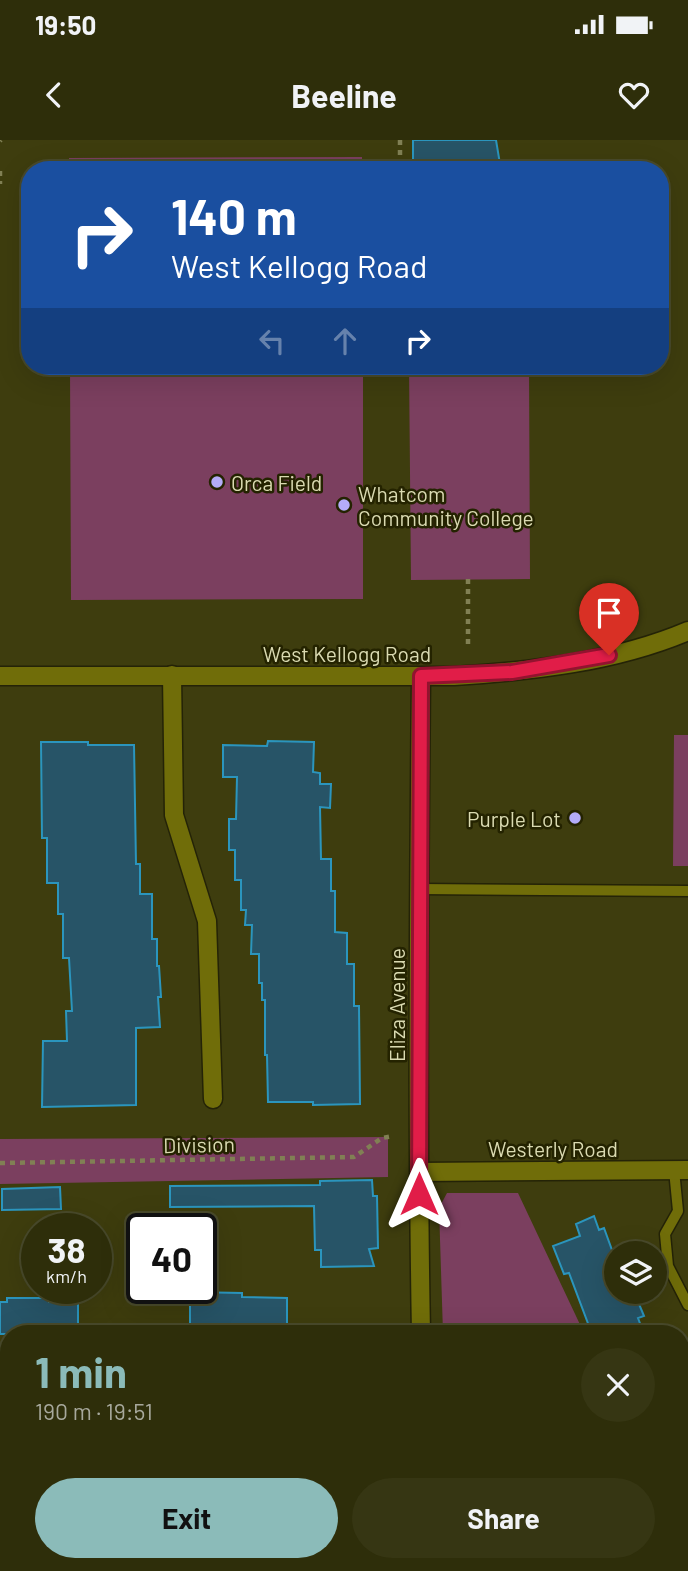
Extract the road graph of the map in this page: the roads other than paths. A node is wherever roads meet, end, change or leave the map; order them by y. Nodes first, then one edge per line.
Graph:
1 (688, 631) edge
2 (0, 676) edge
3 (172, 676) junction
4 (421, 676) junction
5 (419, 889) junction
6 (688, 891) edge
7 (213, 1099) dead end
8 (681, 1170) edge
9 (419, 1172) junction
10 (683, 1212) edge
11 (688, 1305) edge
12 (421, 1325) edge

1 - 4 street, West Kellogg Road
2 - 3 street, West Kellogg Road
3 - 4 street, West Kellogg Road
3 - 7 street
4 - 5 street, Eliza Avenue
5 - 6 lane
5 - 9 street, Eliza Avenue
8 - 9 street, Westerly Road
8 - 10 lane
9 - 12 street, Eliza Avenue
10 - 11 lane

